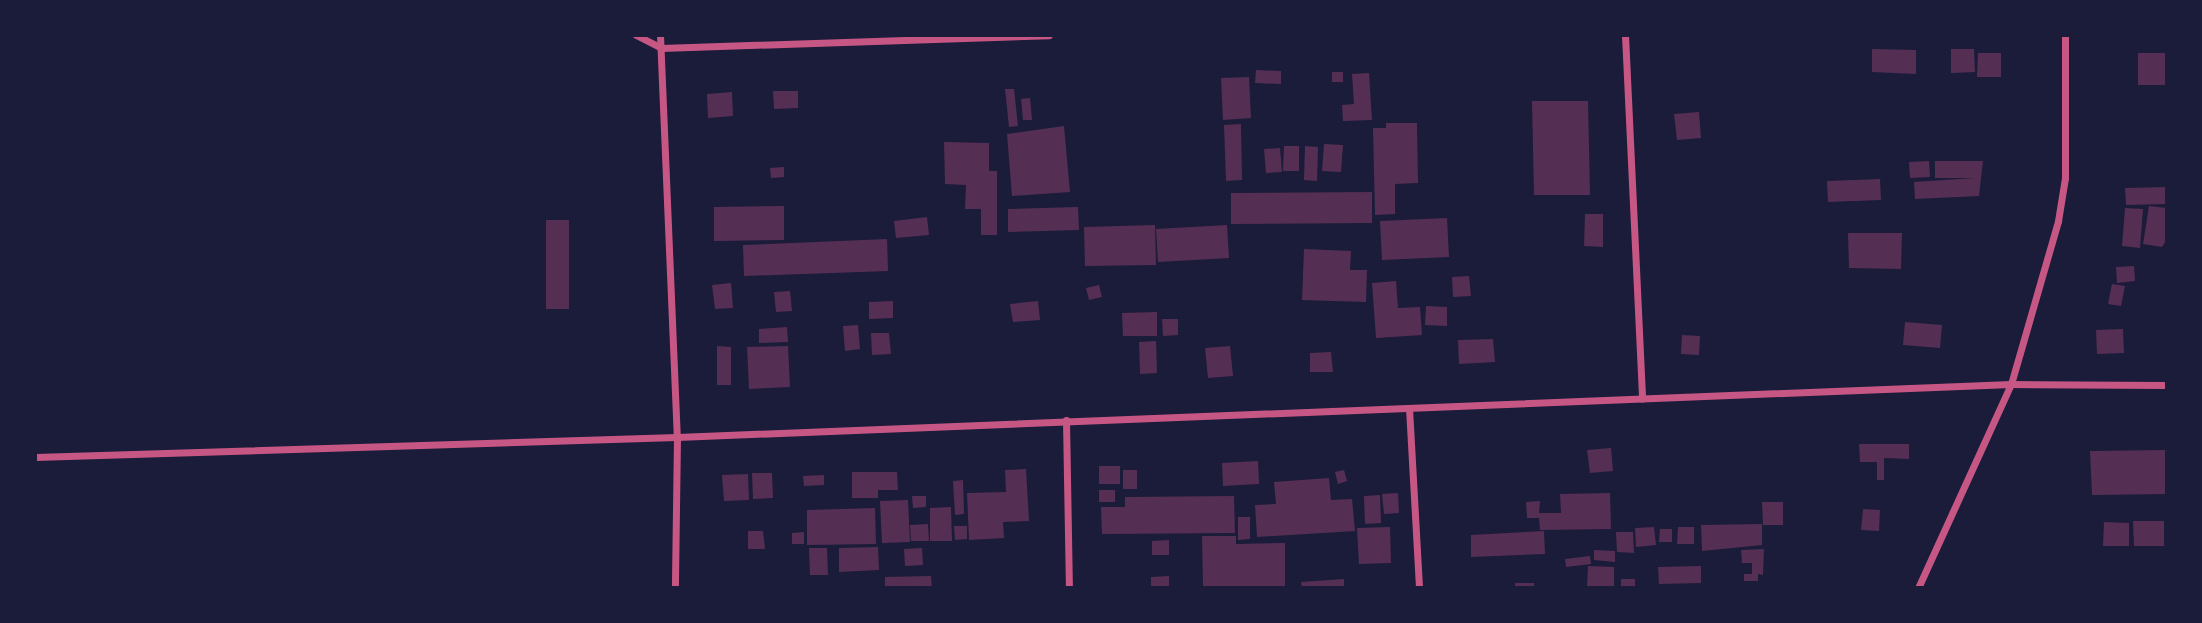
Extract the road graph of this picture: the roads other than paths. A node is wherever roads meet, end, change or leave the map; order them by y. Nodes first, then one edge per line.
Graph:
1 (636, 35) edge
2 (660, 35) edge
3 (1049, 35) edge
4 (1625, 35) edge
5 (2065, 35) edge
6 (661, 48) junction
7 (2011, 384) junction
8 (2167, 385) edge
9 (1642, 399) junction
10 (1409, 408) junction
11 (1066, 420) junction
12 (677, 437) junction
13 (35, 457) edge
14 (675, 588) edge
15 (1069, 588) edge
16 (1419, 588) edge
17 (1918, 588) edge

1 - 6 street
2 - 6 street
3 - 6 street
4 - 9 street
5 - 7 street
6 - 12 street
7 - 8 street
7 - 9 street
7 - 17 street
9 - 10 street
10 - 11 street
10 - 16 street
11 - 12 street
11 - 15 street
12 - 13 street
12 - 14 street

